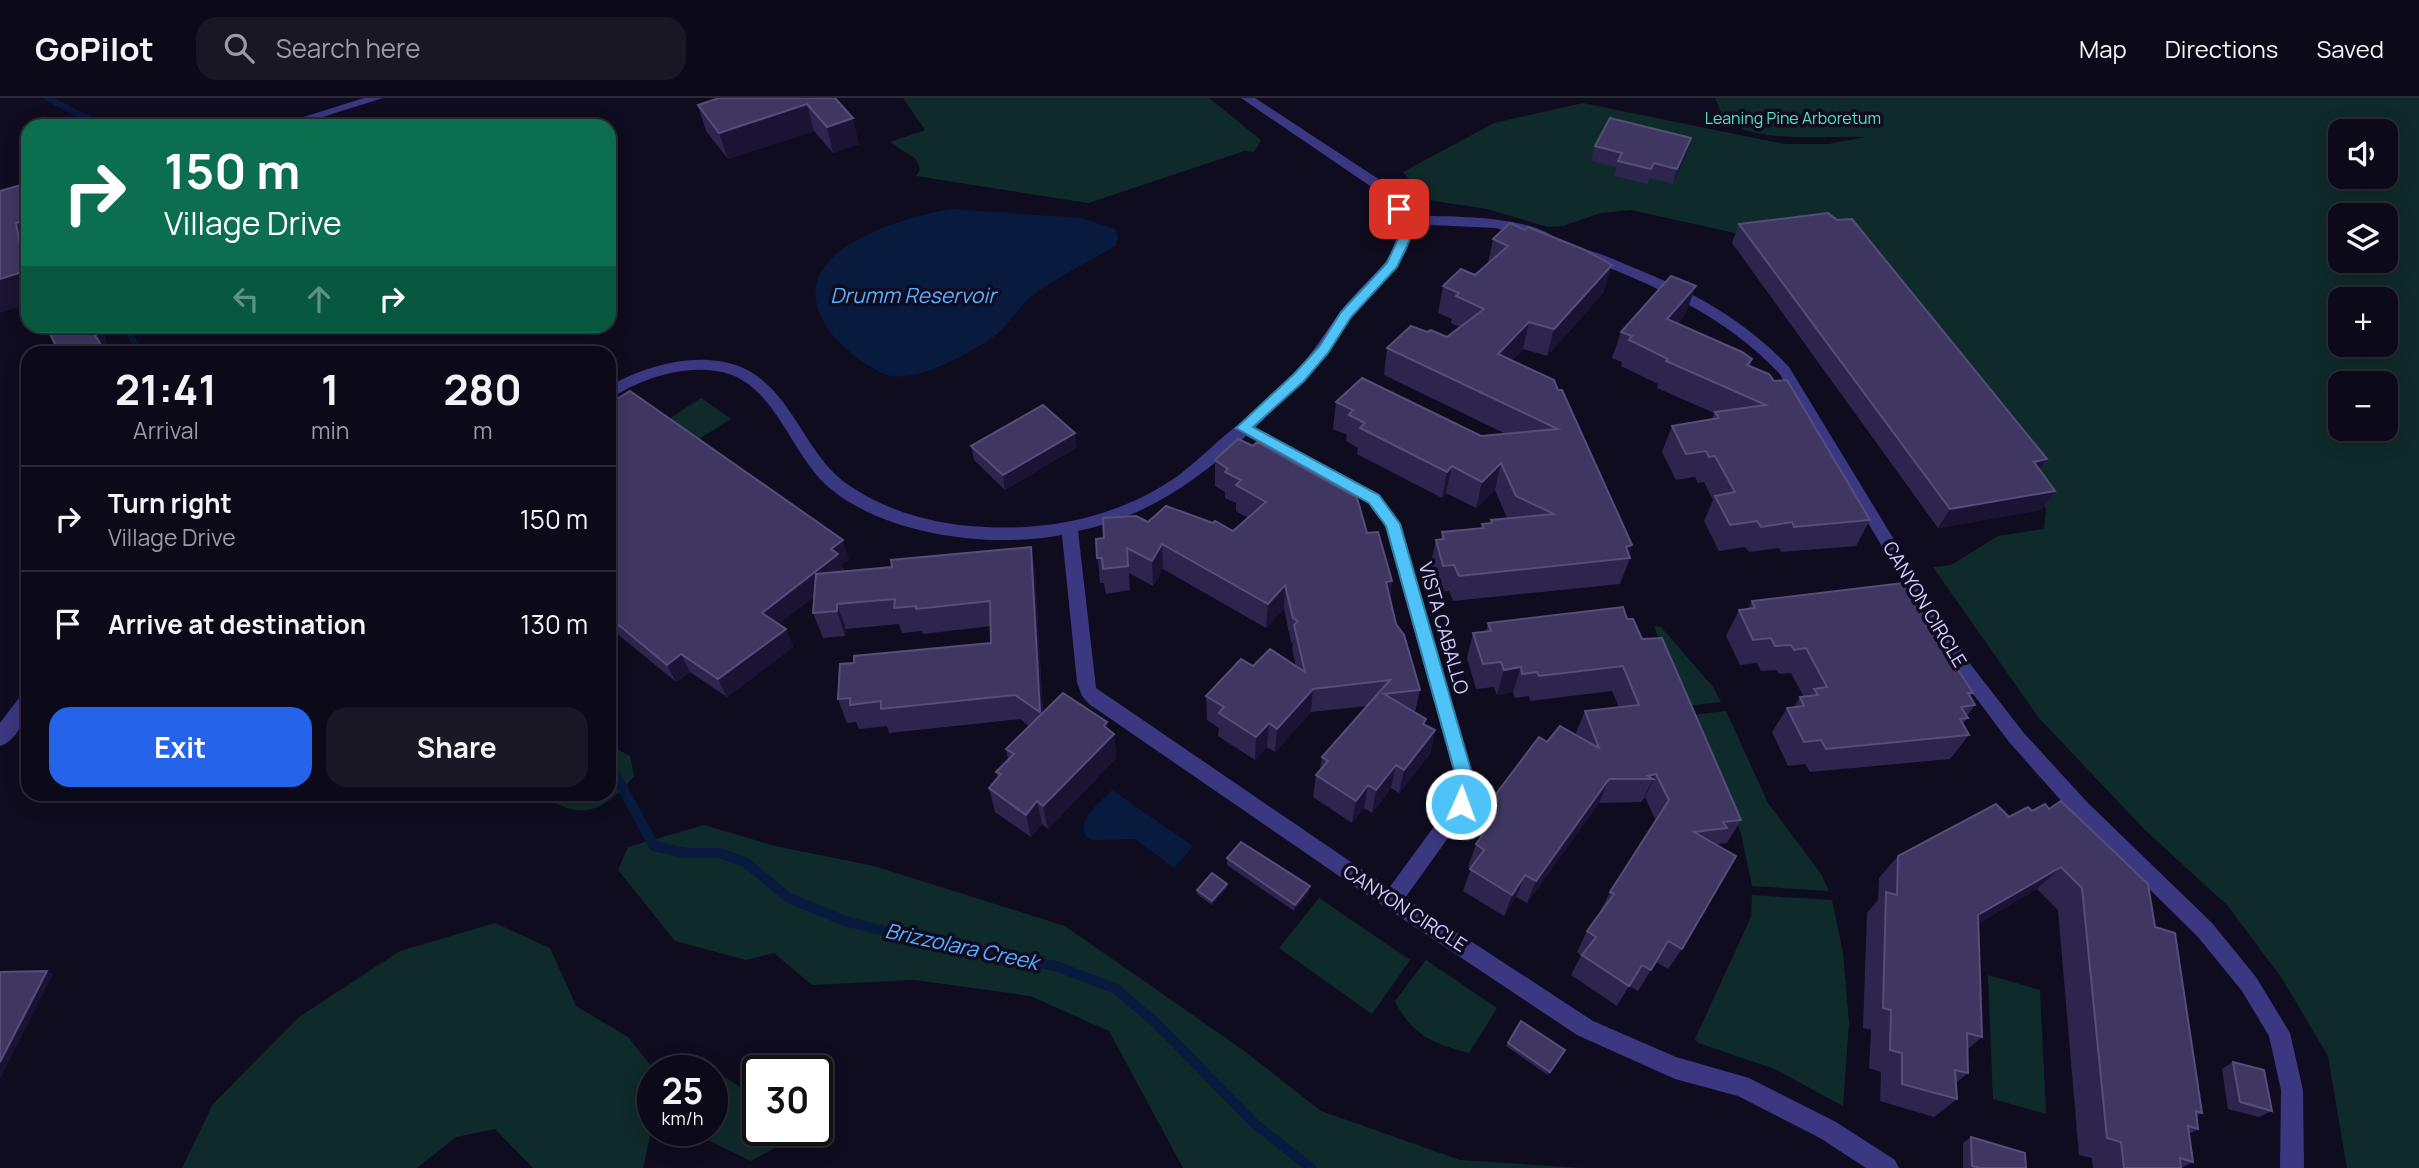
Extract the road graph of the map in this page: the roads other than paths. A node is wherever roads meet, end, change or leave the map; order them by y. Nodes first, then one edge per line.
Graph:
1 (377, 98) edge
2 (1247, 98) edge
3 (305, 119) edge
4 (1403, 220) junction
5 (616, 388) edge
6 (1243, 428) junction
7 (1069, 526) junction
8 (21, 709) edge
9 (0, 738) edge
10 (1392, 900) junction
11 (1886, 1168) edge
12 (2292, 1168) edge

1 - 3 street
2 - 4 street
4 - 6 street
4 - 12 street, CANYON CIRCLE
5 - 7 street
6 - 7 street
6 - 10 street, VISTA CABALLO
7 - 10 street, CANYON CIRCLE
8 - 9 street
10 - 11 street, CANYON CIRCLE

